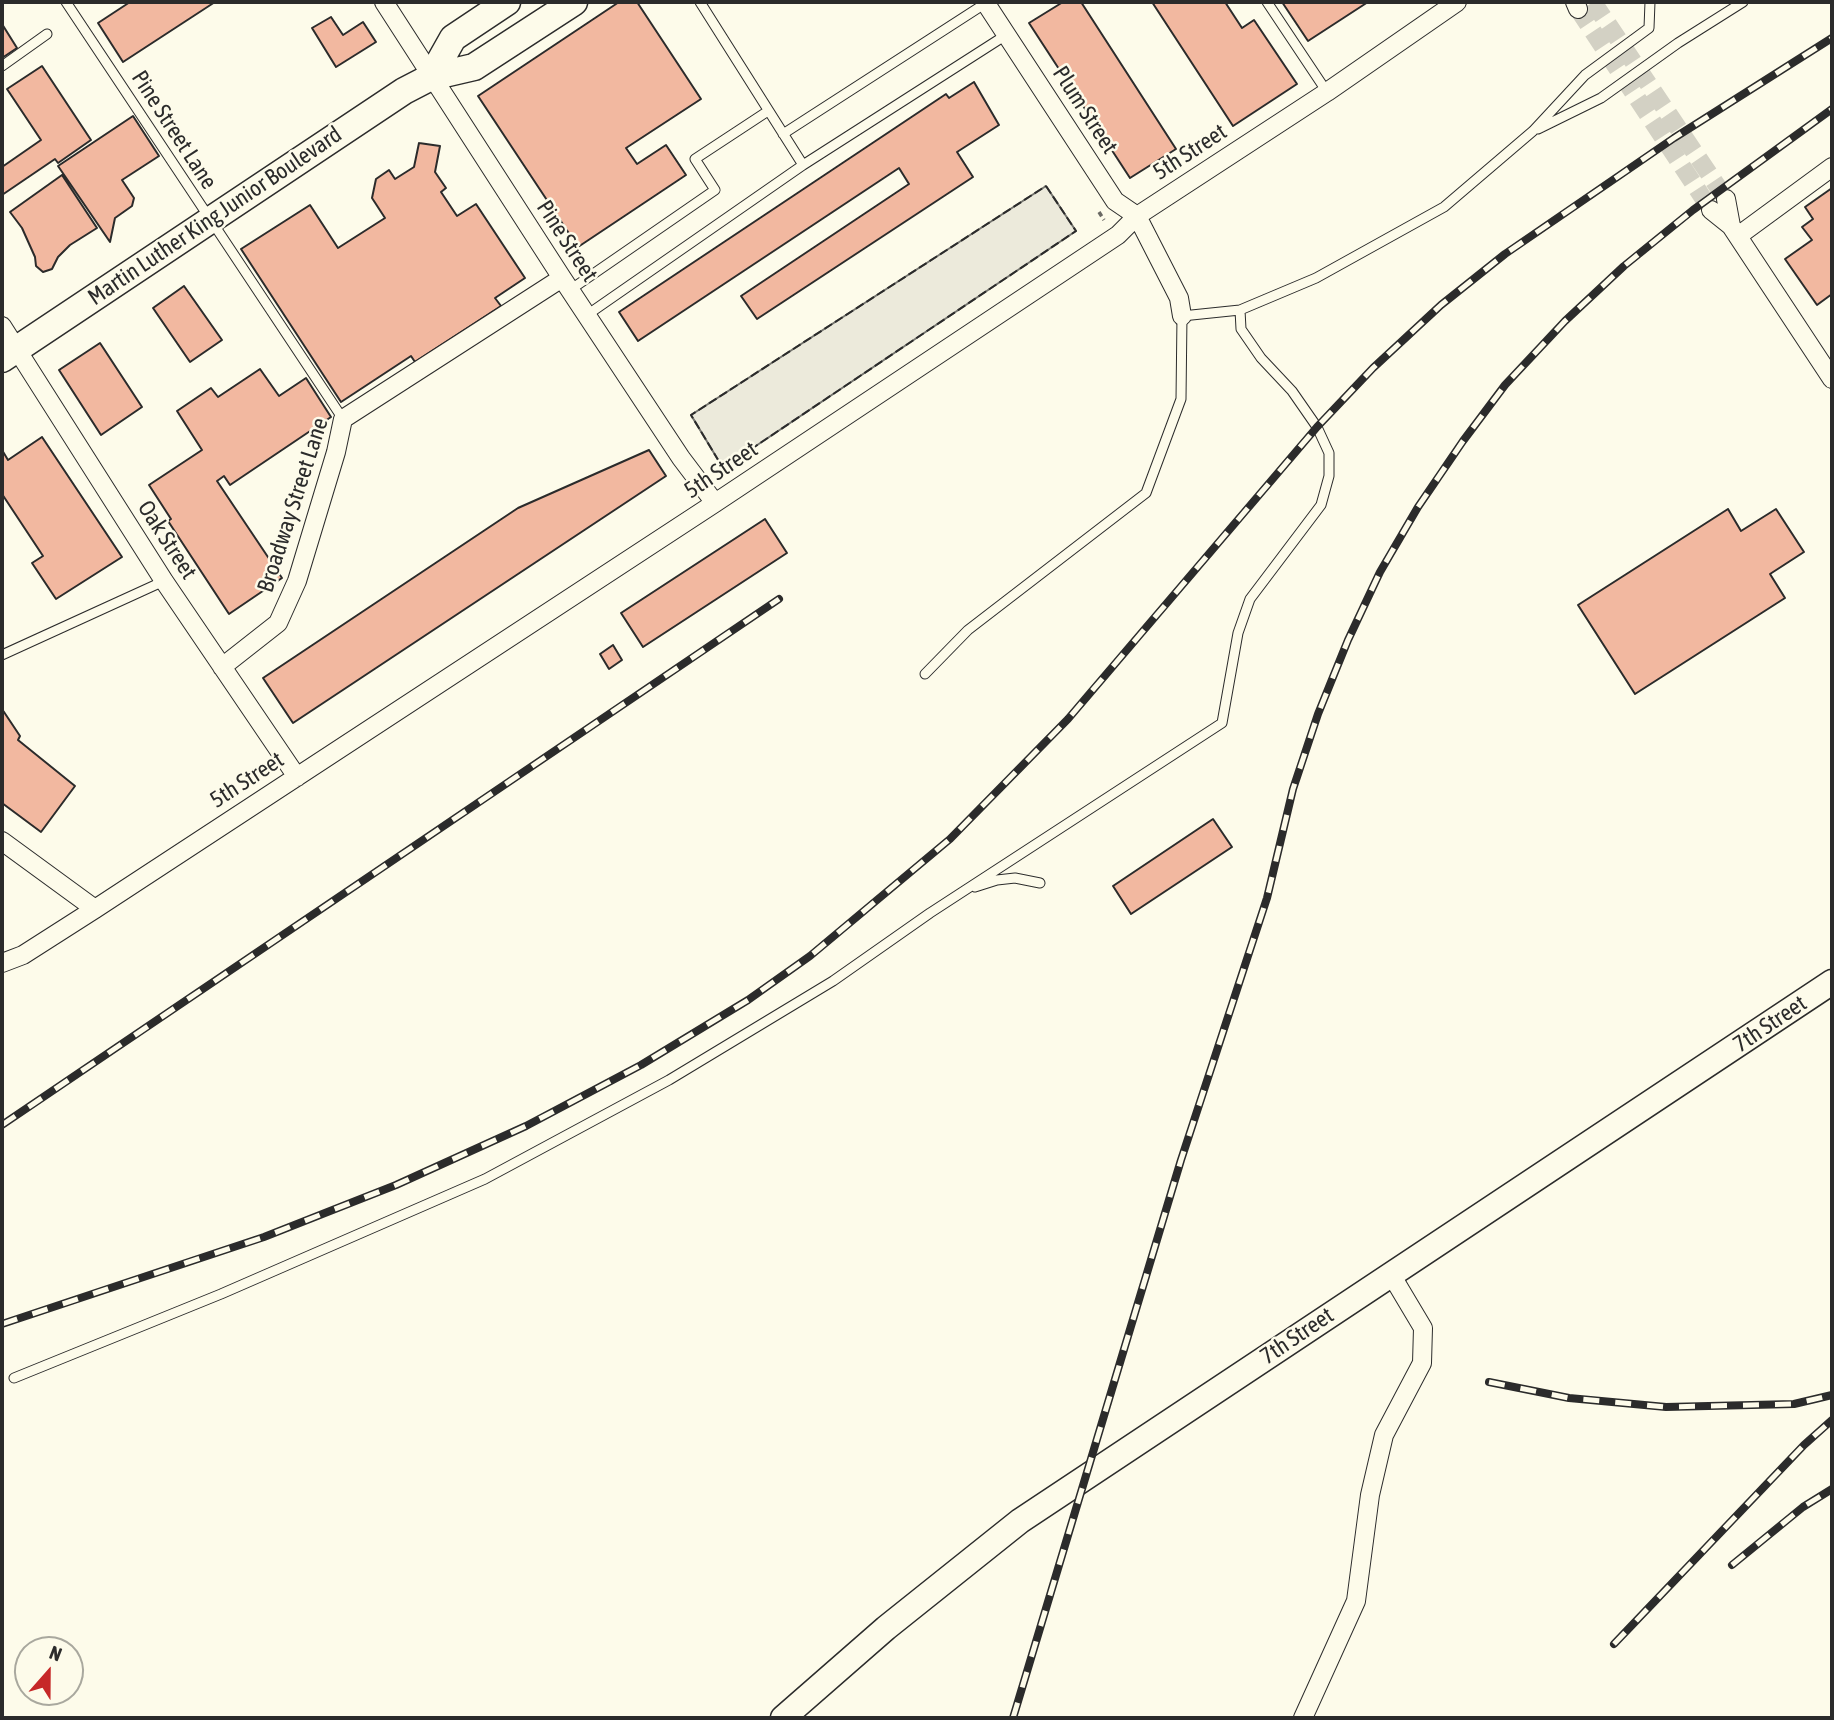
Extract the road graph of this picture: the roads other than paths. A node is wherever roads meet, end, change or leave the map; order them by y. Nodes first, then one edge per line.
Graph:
1 (66, 2) edge
2 (384, 2) edge
3 (507, 2) edge
4 (574, 2) edge
5 (700, 2) edge
6 (1267, 2) edge
7 (1457, 2) edge
8 (1650, 2) edge
9 (1743, 2) edge
10 (986, 3) edge
11 (47, 34) dead end
12 (1006, 35) junction
13 (2, 66) edge
14 (431, 77) junction
15 (1327, 92) junction
16 (768, 111) junction
17 (1533, 131) junction
18 (783, 134) junction
19 (803, 165) junction
20 (1832, 167) edge
21 (1726, 199) tunnel mouth
22 (1711, 210) tunnel mouth
23 (1137, 216) junction
24 (210, 220) junction
25 (1734, 231) junction
26 (566, 284) junction
27 (1240, 310) junction
28 (587, 315) junction
29 (1182, 316) junction
30 (2, 326) edge
31 (9, 354) edge
32 (1829, 366) edge
33 (343, 419) junction
34 (715, 503) junction
35 (164, 582) junction
36 (2, 654) edge
37 (222, 667) junction
38 (925, 674) dead end
39 (297, 777) junction
40 (2, 841) edge
41 (1040, 883) dead end
42 (964, 891) junction
43 (95, 909) junction
44 (2, 963) edge
45 (1832, 982) edge
46 (1392, 1276) junction
47 (14, 1378) dead end
48 (783, 1718) edge
49 (1303, 1718) edge

1 - 24 lane, Pine Street Lane
2 - 14 street, Pine Street
3 - 14 main road
4 - 14 main road, Martin Luther King Junior Boulevard
5 - 16 lane
6 - 15 lane
7 - 15 street, 5th Street
8 - 17 lane
9 - 17 lane
10 - 12 street, Plum Street
10 - 18 lane
11 - 13 lane
12 - 19 lane
12 - 23 street, Plum Street
14 - 24 main road, Martin Luther King Junior Boulevard
14 - 26 street, Pine Street
15 - 23 street, 5th Street
16 - 18 lane
16 - 26 lane
17 - 27 lane
18 - 19 lane
19 - 28 lane
20 - 25 street
21 - 25 street
22 - 25 street
23 - 29 street, Plum Street
23 - 34 street, 5th Street
24 - 31 main road, Martin Luther King Junior Boulevard
24 - 33 lane, Pine Street Lane
25 - 32 street
26 - 28 street, Pine Street
26 - 33 street, Broadway Street Lane
27 - 29 lane
27 - 42 lane
28 - 34 street, Pine Street
29 - 38 lane
30 - 31 street, Oak Street
31 - 35 street, Oak Street
33 - 37 street, Broadway Street Lane
34 - 39 street, 5th Street
35 - 36 lane
35 - 37 street, Oak Street
37 - 39 street, Oak Street
39 - 43 street, 5th Street
40 - 43 street
41 - 42 lane
42 - 47 lane
43 - 44 street, 5th Street
45 - 46 street, 7th Street
46 - 48 street, 7th Street
46 - 49 street

